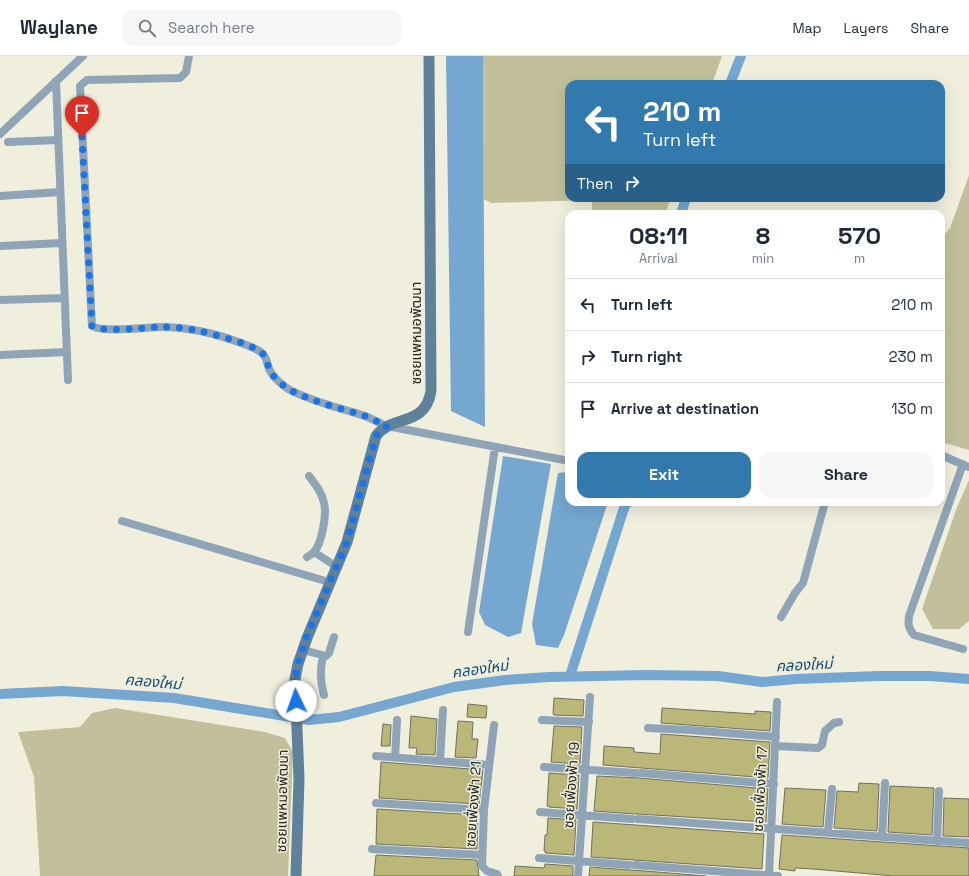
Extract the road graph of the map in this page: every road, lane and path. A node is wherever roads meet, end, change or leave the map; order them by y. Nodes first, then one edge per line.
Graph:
1 (83, 56) edge
2 (189, 56) edge
3 (429, 56) edge
4 (56, 81) junction
5 (0, 134) edge
6 (58, 140) junction
7 (8, 142) dead end
8 (60, 192) junction
9 (0, 196) edge
10 (62, 243) junction
11 (0, 246) edge
12 (64, 298) junction
13 (0, 300) edge
14 (67, 352) junction
15 (0, 354) edge
16 (68, 380) dead end
17 (387, 426) junction
18 (495, 447) junction
19 (945, 457) edge
20 (565, 460) edge
21 (966, 465) edge
22 (309, 476) dead end
23 (824, 506) edge
24 (122, 521) dead end
25 (314, 552) junction
26 (307, 557) dead end
27 (338, 565) junction
28 (330, 582) junction
29 (781, 617) dead end
30 (468, 632) dead end
31 (334, 637) dead end
32 (963, 649) dead end
33 (303, 650) junction
34 (323, 656) junction
35 (324, 696) dead end
36 (590, 697) dead end
37 (777, 702) dead end
38 (443, 710) dead end
39 (397, 720) dead end
40 (542, 720) dead end
41 (589, 722) junction
42 (839, 722) dead end
43 (494, 725) dead end
44 (648, 728) dead end
45 (776, 737) junction
46 (775, 746) junction
47 (376, 756) dead end
48 (395, 758) junction
49 (440, 761) junction
50 (489, 765) junction
51 (544, 768) dead end
52 (585, 770) junction
53 (885, 783) dead end
54 (774, 784) junction
55 (832, 789) dead end
56 (939, 790) dead end
57 (376, 803) dead end
58 (484, 810) junction
59 (540, 812) dead end
60 (582, 816) junction
61 (772, 829) junction
62 (828, 832) junction
63 (882, 837) junction
64 (937, 841) junction
65 (969, 843) edge
66 (372, 849) dead end
67 (482, 855) junction
68 (539, 858) dead end
69 (579, 861) junction
70 (296, 876) edge
71 (498, 876) edge
72 (578, 876) edge
73 (769, 876) edge
74 (778, 876) edge

1 - 4 street
2 - 17 street
3 - 17 street, ซอยแพหมอพัฒนา
4 - 5 street
4 - 6 street
6 - 7 street
6 - 8 street
8 - 9 street
8 - 10 street
10 - 11 street
10 - 12 street
12 - 13 street
12 - 14 street
14 - 15 street
14 - 16 street
17 - 18 street
17 - 27 street
18 - 20 street
18 - 30 street
19 - 21 street
21 - 32 street
22 - 25 street
23 - 29 street
24 - 28 street
25 - 26 street
25 - 27 street
27 - 28 street
28 - 33 street
31 - 34 street
33 - 34 street
33 - 70 street, ซอยแพหมอพัฒนา
34 - 35 street
36 - 41 street, ซอยเฟื่องฟ้า 19
37 - 45 street, ซอยเฟื่องฟ้า 17
38 - 49 street
39 - 48 street
40 - 41 street
41 - 52 street, ซอยเฟื่องฟ้า 19
42 - 46 street
43 - 50 street, ซอยเฟื่องฟ้า 21
44 - 45 street
45 - 46 street, ซอยเฟื่องฟ้า 17
46 - 54 street, ซอยเฟื่องฟ้า 17
47 - 48 street
48 - 49 street
49 - 50 street
50 - 58 street, ซอยเฟื่องฟ้า 21
51 - 52 street
52 - 54 street
52 - 60 street, ซอยเฟื่องฟ้า 19
53 - 63 street
54 - 61 street, ซอยเฟื่องฟ้า 17
55 - 62 street
56 - 64 street
57 - 58 street
58 - 67 street, ซอยเฟื่องฟ้า 21
59 - 60 street
60 - 61 street
60 - 69 street, ซอยเฟื่องฟ้า 19
61 - 62 street
61 - 73 street, ซอยเฟื่องฟ้า 17
62 - 63 street
63 - 64 street
64 - 65 street
66 - 67 street
67 - 71 street, ซอยเฟื่องฟ้า 21
68 - 69 street
69 - 72 street, ซอยเฟื่องฟ้า 19
69 - 73 street
73 - 74 street

